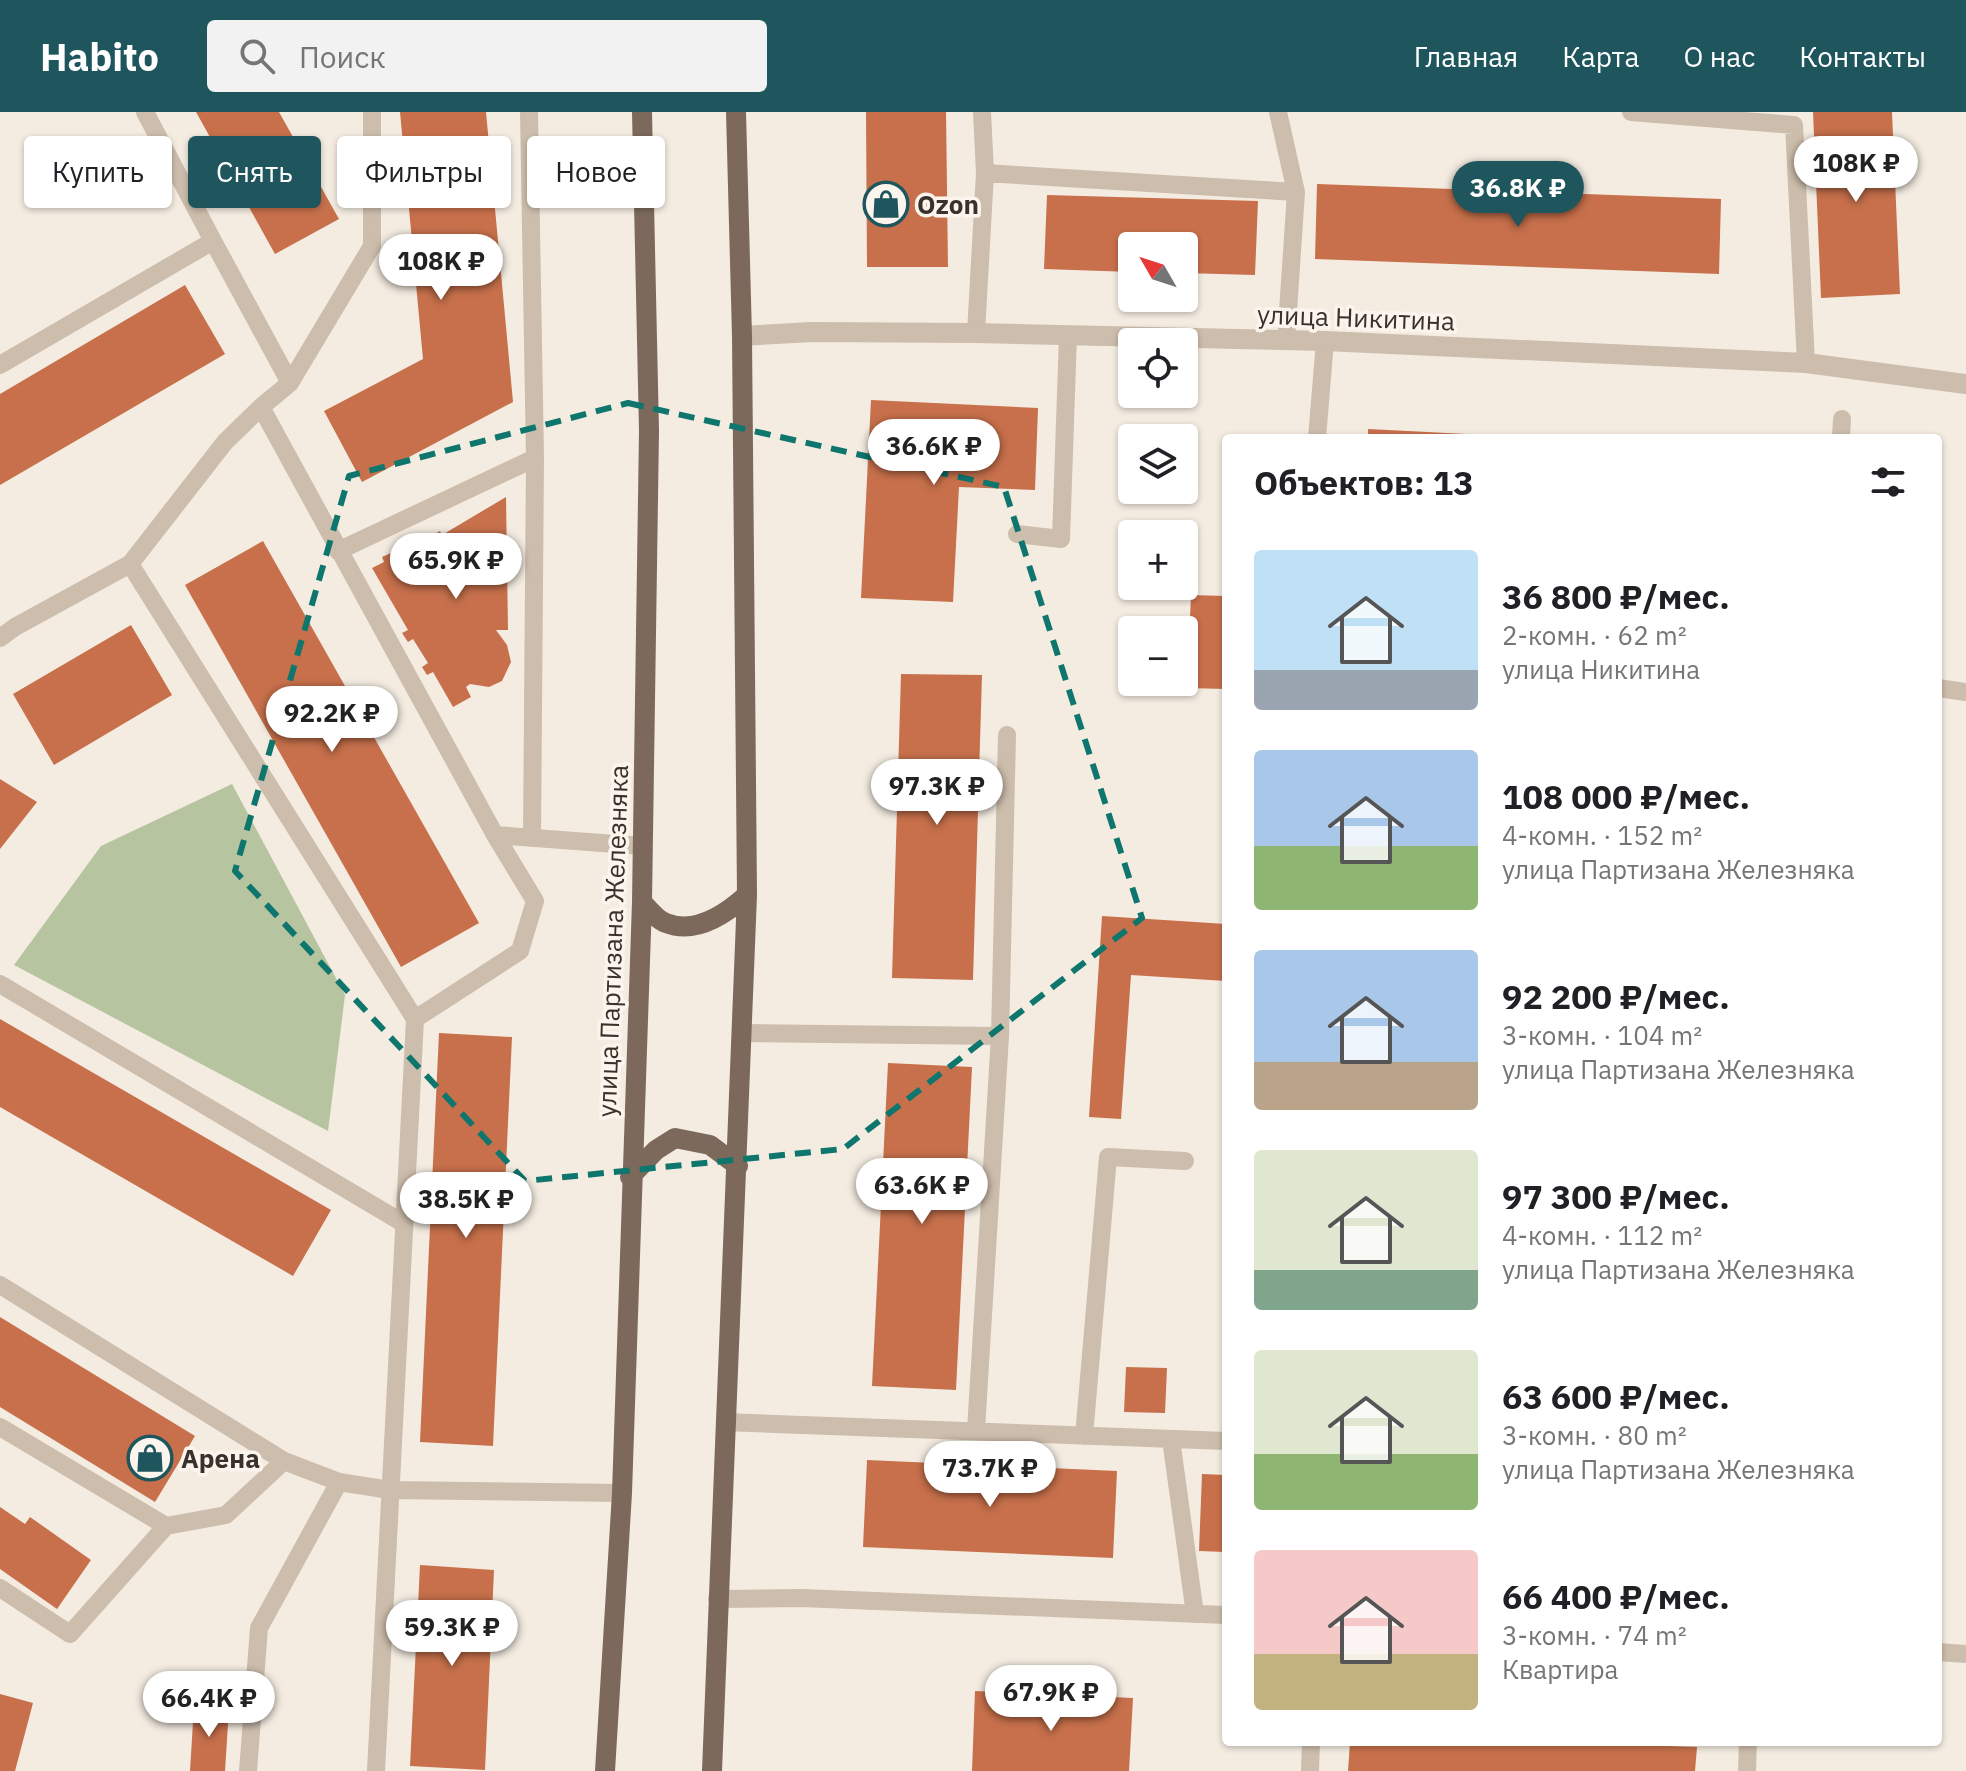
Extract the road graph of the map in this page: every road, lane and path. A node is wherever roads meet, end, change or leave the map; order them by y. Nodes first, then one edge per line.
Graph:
1 (145, 112) edge
2 (372, 112) edge
3 (529, 112) edge
4 (642, 112) edge
5 (736, 112) edge
6 (982, 112) edge
7 (1278, 112) edge
8 (1631, 112) edge
9 (1794, 118) edge
10 (985, 173) junction
11 (1296, 192) junction
12 (213, 241) junction
13 (976, 333) junction
14 (1068, 335) junction
15 (742, 336) junction
16 (1286, 341) junction
17 (1325, 341) junction
18 (1806, 363) junction
19 (0, 365) edge
20 (290, 383) junction
21 (1966, 384) edge
22 (261, 407) junction
23 (1317, 434) edge
24 (535, 458) junction
25 (1017, 534) dead end
26 (338, 551) junction
27 (130, 564) junction
28 (5, 629) edge
29 (1942, 689) edge
30 (1966, 692) edge
31 (1007, 735) dead end
32 (495, 835) junction
33 (532, 838) junction
34 (642, 846) junction
35 (747, 895) junction
36 (642, 902) junction
37 (0, 984) edge
38 (415, 1019) junction
39 (744, 1033) junction
40 (1000, 1036) junction
41 (1185, 1161) dead end
42 (738, 1166) junction
43 (630, 1177) junction
44 (403, 1223) junction
45 (0, 1285) edge
46 (725, 1422) junction
47 (0, 1427) edge
48 (976, 1430) junction
49 (1084, 1436) junction
50 (1171, 1439) junction
51 (1222, 1441) edge
52 (284, 1461) junction
53 (339, 1482) junction
54 (390, 1490) junction
55 (622, 1493) junction
56 (166, 1526) junction
57 (0, 1588) edge
58 (717, 1599) junction
59 (1195, 1614) junction
60 (1222, 1615) edge
61 (1942, 1652) edge
62 (1966, 1654) edge
63 (1311, 1746) edge
64 (1748, 1746) edge
65 (248, 1771) edge
66 (376, 1771) edge
67 (605, 1771) edge
68 (712, 1771) edge
69 (1310, 1771) edge
70 (1747, 1771) edge

1 - 12 lane
2 - 20 lane
3 - 24 lane
4 - 34 main road, улица Партизана Железняка
5 - 15 main road
6 - 10 lane
7 - 11 lane
8 - 9 lane
9 - 18 lane
10 - 11 lane
10 - 13 lane
11 - 16 lane
12 - 19 lane
12 - 20 lane
13 - 14 street, улица Никитина
13 - 15 street, улица Никитина
14 - 16 street, улица Никитина
14 - 25 lane
15 - 35 main road
16 - 17 street, улица Никитина
17 - 18 street, улица Никитина
17 - 23 lane
18 - 21 street, улица Никитина
20 - 22 lane
22 - 26 lane
22 - 27 lane
24 - 26 lane
24 - 33 lane
26 - 32 lane
27 - 28 lane
27 - 38 lane
29 - 30 lane
31 - 40 lane
32 - 33 lane
32 - 38 lane
33 - 34 lane
34 - 36 main road, улица Партизана Железняка
35 - 36 main road
35 - 39 main road
36 - 43 main road, улица Партизана Железняка
37 - 44 lane
38 - 44 lane
39 - 40 lane
39 - 42 main road
40 - 48 lane
41 - 49 lane
42 - 43 main road
42 - 46 main road
43 - 55 main road, улица Партизана Железняка
44 - 54 lane
45 - 52 lane
46 - 48 lane
46 - 58 main road
47 - 56 lane
48 - 49 lane
49 - 50 lane
50 - 51 lane
50 - 59 lane
52 - 53 lane
52 - 56 lane
53 - 54 lane
53 - 65 lane
54 - 55 lane
54 - 66 lane
55 - 67 main road, улица Партизана Железняка
56 - 57 lane
58 - 59 lane
58 - 68 main road
59 - 60 lane
61 - 62 lane
63 - 69 lane
64 - 70 lane

